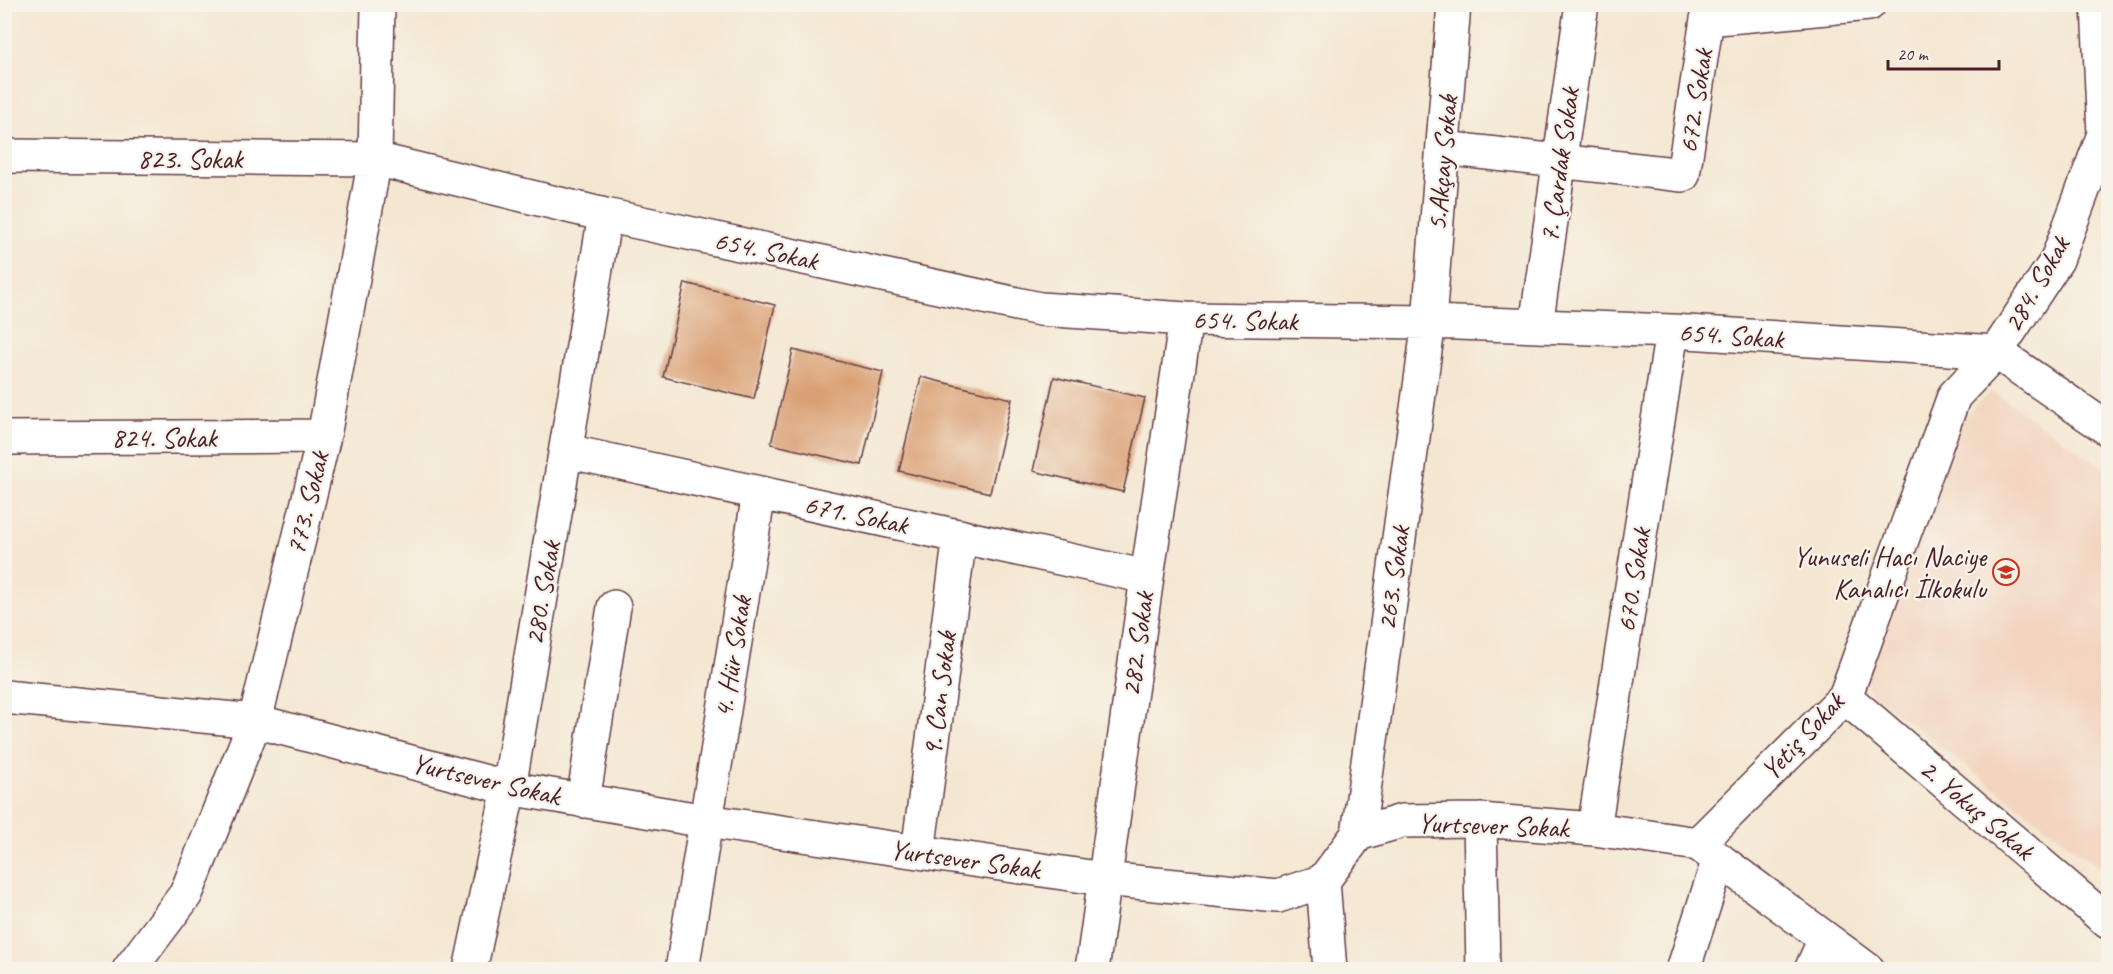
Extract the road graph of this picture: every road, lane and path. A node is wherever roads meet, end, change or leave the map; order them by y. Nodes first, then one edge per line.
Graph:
1 (378, 4) edge
2 (1454, 4) edge
3 (1582, 4) edge
4 (1869, 4) edge
5 (2098, 4) edge
6 (1443, 148) junction
7 (4, 156) edge
8 (375, 159) junction
9 (1559, 161) junction
10 (605, 215) junction
11 (1186, 319) junction
12 (1429, 322) junction
13 (1536, 326) junction
14 (1672, 331) junction
15 (1996, 352) junction
16 (2109, 429) edge
17 (324, 436) junction
18 (4, 438) edge
19 (566, 451) junction
20 (759, 493) junction
21 (960, 536) junction
22 (1147, 577) junction
23 (614, 607) dead end
24 (4, 697) edge
25 (1845, 697) junction
26 (255, 721) junction
27 (509, 788) junction
28 (583, 801) junction
29 (1480, 820) junction
30 (706, 821) junction
31 (1594, 829) junction
32 (1358, 834) junction
33 (1708, 851) junction
34 (918, 852) junction
35 (1104, 879) junction
36 (1323, 881) junction
37 (2109, 922) edge
38 (1824, 939) junction
39 (129, 969) edge
40 (470, 969) edge
41 (681, 969) edge
42 (1092, 969) edge
43 (1330, 969) edge
44 (1483, 969) edge
45 (1683, 969) edge
46 (1811, 969) edge
47 (1868, 969) edge

1 - 8 street, 773. Sokak
2 - 6 street, 5.Akçay Sokak
3 - 9 street, 7. Çardak Sokak
4 - 9 street, 672. Sokak
5 - 15 street, 284. Sokak
6 - 9 street, 672. Sokak
6 - 12 street, 5.Akçay Sokak
7 - 8 street, 823. Sokak
8 - 10 street, 654. Sokak
8 - 17 street, 773. Sokak
9 - 13 street, 7. Çardak Sokak
10 - 11 street, 654. Sokak
10 - 19 street, 280. Sokak
11 - 12 street, 654. Sokak
11 - 22 street, 282. Sokak
12 - 13 street, 654. Sokak
12 - 32 street, 263. Sokak
13 - 14 street, 654. Sokak
14 - 15 street, 654. Sokak
14 - 31 street, 670. Sokak
15 - 16 street
15 - 25 street, Yetiş Sokak
17 - 18 street, 824. Sokak
17 - 26 street, 773. Sokak
19 - 20 street, 671. Sokak
19 - 27 street, 280. Sokak
20 - 21 street, 671. Sokak
20 - 30 street, 4. Hür Sokak
21 - 22 street, 671. Sokak
21 - 34 street, 9. Can Sokak
22 - 35 street, 282. Sokak
23 - 28 street
24 - 26 street, Yurtsever Sokak
25 - 33 street, Yetiş Sokak
25 - 37 street, 2. Yokuş Sokak
26 - 27 street, Yurtsever Sokak
26 - 39 street, 773. Sokak
27 - 28 street, Yurtsever Sokak
27 - 40 street, 280. Sokak
28 - 30 street, Yurtsever Sokak
29 - 31 street, Yurtsever Sokak
29 - 32 street, Yurtsever Sokak
29 - 44 street
30 - 34 street, Yurtsever Sokak
30 - 41 street, 4. Hür Sokak
31 - 33 street, Yurtsever Sokak
32 - 36 street
33 - 38 street, Yurtsever Sokak
33 - 45 street, Yetiş Sokak
34 - 35 street, Yurtsever Sokak
35 - 36 street, Yurtsever Sokak
35 - 42 street, 282. Sokak
36 - 43 street
38 - 46 street
38 - 47 street, Yurtsever Sokak

